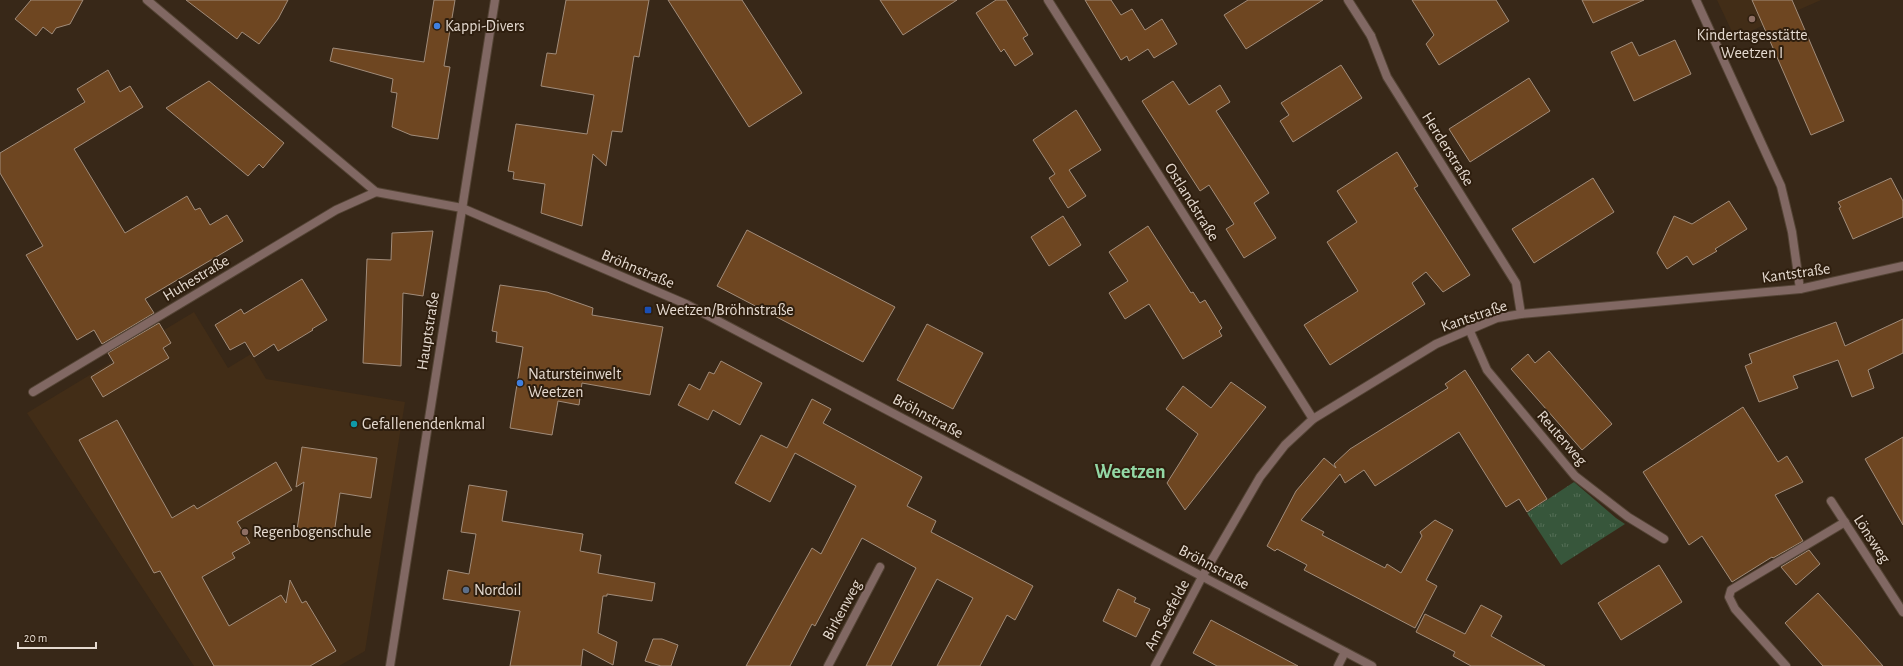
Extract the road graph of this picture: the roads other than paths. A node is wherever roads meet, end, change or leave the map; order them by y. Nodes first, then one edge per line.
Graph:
1 (147, 0) edge
2 (495, 0) edge
3 (1048, 0) edge
4 (1348, 0) edge
5 (1696, 0) edge
6 (376, 192) junction
7 (462, 208) junction
8 (1903, 266) edge
9 (1800, 289) junction
10 (1521, 314) junction
11 (1469, 329) junction
12 (33, 392) dead end
13 (1313, 419) junction
14 (1831, 501) dead end
15 (1845, 522) junction
16 (1664, 539) dead end
17 (880, 567) dead end
18 (1202, 576) junction
19 (1903, 612) edge
20 (1345, 652) junction
21 (390, 666) edge
22 (828, 666) edge
23 (1156, 666) edge
24 (1338, 666) edge
25 (1372, 666) edge
26 (1786, 666) edge

1 - 6 street
2 - 7 street, Hauptstraße
3 - 13 street, Ostlandstraße
4 - 10 street, Herderstraße
5 - 9 street
6 - 7 street
6 - 12 street, Huhestraße
7 - 18 street, Bröhnstraße
7 - 21 street, Hauptstraße
8 - 9 street, Kantstraße
9 - 10 street, Kantstraße
10 - 11 street, Kantstraße
11 - 13 street, Kantstraße
11 - 16 street, Reuterweg
13 - 18 street, Kantstraße
14 - 15 street, Lönsweg
15 - 19 street, Lönsweg
15 - 26 street
17 - 22 street, Birkenweg
18 - 20 street, Bröhnstraße
18 - 23 street, Am Seefelde
20 - 24 street
20 - 25 street, Bröhnstraße

